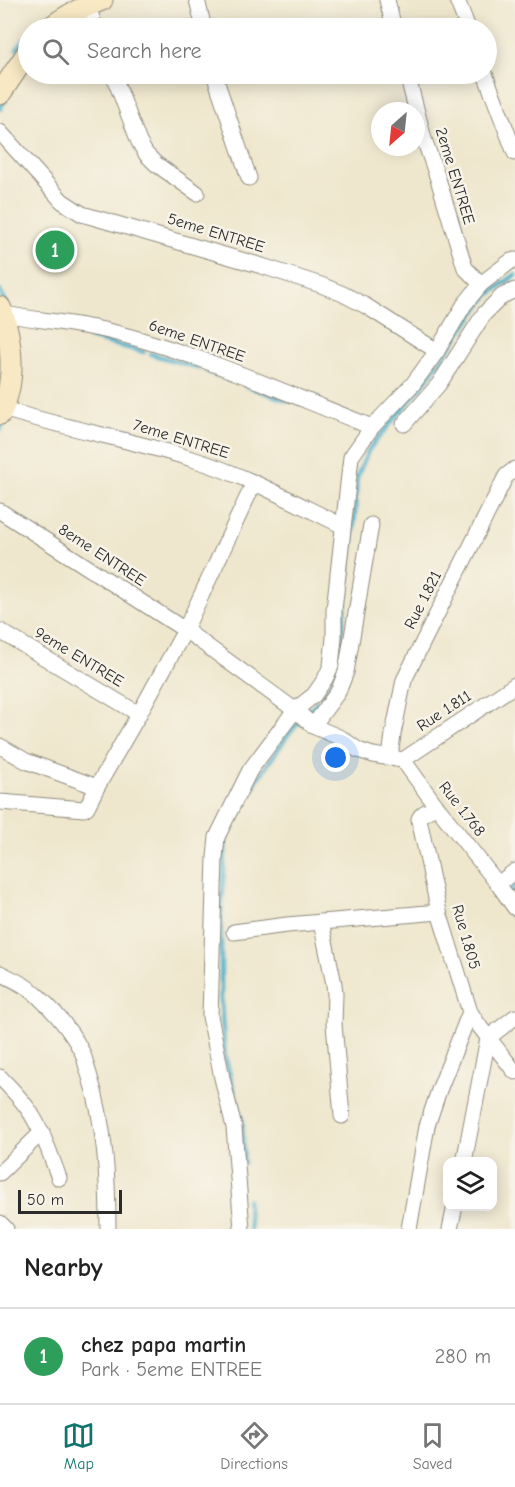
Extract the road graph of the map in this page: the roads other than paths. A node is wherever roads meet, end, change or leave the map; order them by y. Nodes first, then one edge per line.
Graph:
1 (197, 0) edge
2 (387, 0) edge
3 (457, 0) edge
4 (94, 3) edge
5 (63, 18) edge
6 (95, 18) edge
7 (202, 18) edge
8 (392, 18) edge
9 (464, 18) edge
10 (18, 67) edge
11 (117, 84) edge
12 (217, 84) edge
13 (410, 84) edge
14 (489, 84) edge
15 (0, 94) edge
16 (0, 132) edge
17 (515, 153) edge
18 (249, 178) dead end
19 (197, 193) dead end
20 (515, 260) edge
21 (481, 284) junction
22 (515, 290) edge
23 (2, 311) edge
24 (437, 351) junction
25 (1, 410) edge
26 (404, 424) dead end
27 (372, 427) junction
28 (512, 478) edge
29 (254, 483) junction
30 (0, 510) edge
31 (371, 525) dead end
32 (343, 526) junction
33 (185, 630) junction
34 (0, 631) edge
35 (515, 685) edge
36 (139, 714) junction
37 (304, 717) junction
38 (0, 746) edge
39 (396, 759) junction
40 (97, 787) junction
41 (0, 802) edge
42 (437, 807) junction
43 (515, 872) edge
44 (498, 884) junction
45 (515, 908) edge
46 (439, 912) junction
47 (321, 922) junction
48 (234, 932) dead end
49 (0, 972) edge
50 (470, 1012) junction
51 (515, 1017) edge
52 (488, 1038) junction
53 (515, 1072) edge
54 (0, 1077) edge
55 (342, 1116) dead end
56 (42, 1132) junction
57 (465, 1157) edge
58 (0, 1173) edge
59 (59, 1178) dead end
60 (454, 1211) edge
61 (0, 1223) edge
62 (6, 1229) edge
63 (108, 1229) edge
64 (242, 1229) edge
65 (409, 1229) edge
66 (450, 1229) edge

1 - 7 street
2 - 8 street
3 - 9 street
4 - 5 main road
4 - 6 street
10 - 15 main road
11 - 19 street
12 - 18 street
13 - 21 street, 2eme ENTREE
14 - 17 street
16 - 24 street, 5eme ENTREE
20 - 21 street
21 - 24 street
22 - 26 street
23 - 25 main road
23 - 27 street, 6eme ENTREE
24 - 27 street
25 - 29 street, 7eme ENTREE
27 - 32 street
28 - 39 street, Rue 1.821
29 - 32 street, 7eme ENTREE
29 - 33 street
30 - 33 street, 8eme ENTREE
31 - 37 street
32 - 37 street
33 - 36 street
33 - 37 street, 8eme ENTREE
34 - 36 street, 9eme ENTREE
35 - 39 street, Rue 1.811
36 - 40 street
37 - 39 street, 8eme ENTREE
37 - 64 street
38 - 40 street
39 - 42 street, Rue 1.768
40 - 41 street
42 - 44 street, Rue 1.768
42 - 46 street, Rue 1.805
43 - 44 street
44 - 45 street, Rue 1.768
46 - 47 street
46 - 50 street, Rue 1.805
47 - 48 street
47 - 55 street
49 - 63 street
50 - 52 street, Rue 1.805
50 - 65 street
51 - 52 street
52 - 53 street, Rue 1.805
52 - 57 street
54 - 56 street
56 - 58 street
56 - 59 street
60 - 66 street
61 - 62 street

